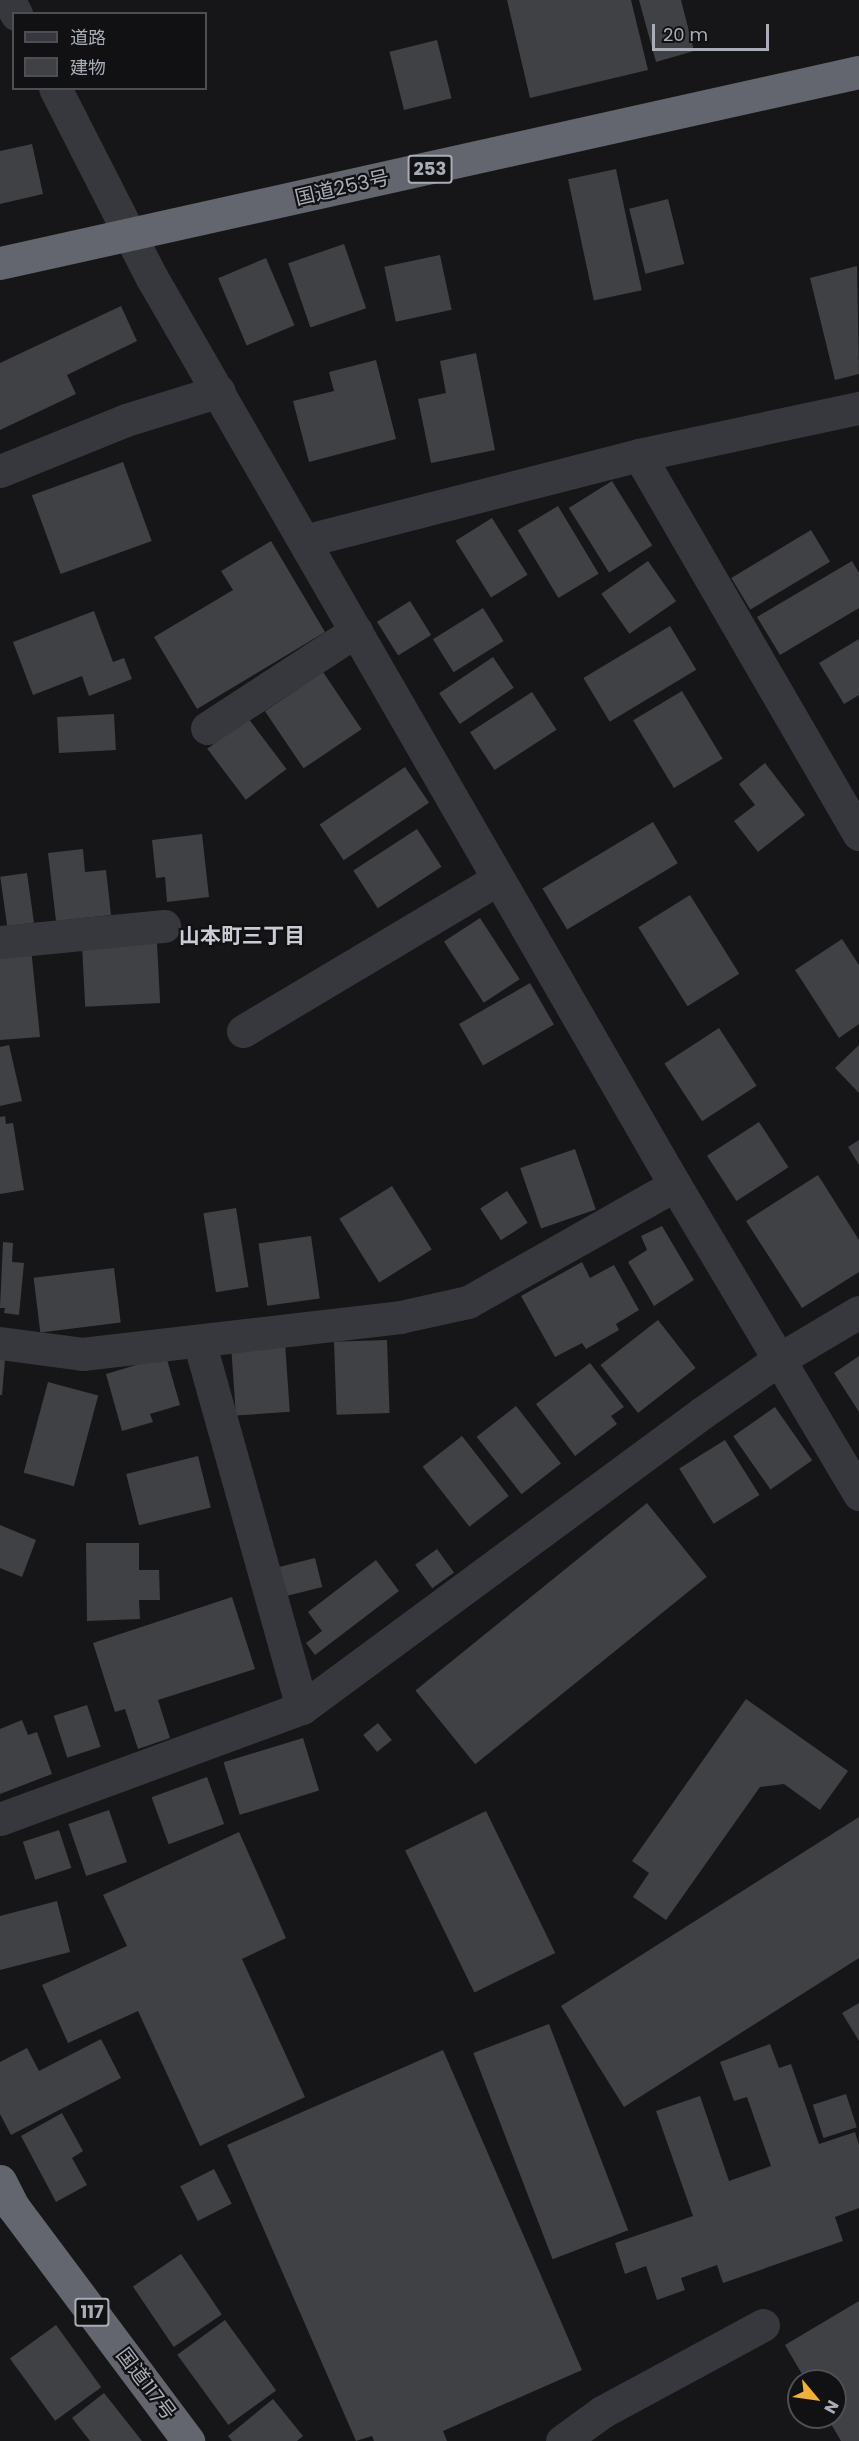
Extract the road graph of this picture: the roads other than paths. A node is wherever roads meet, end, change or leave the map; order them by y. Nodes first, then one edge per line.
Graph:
1 (859, 72) edge
2 (56, 90) edge
3 (131, 236) junction
4 (0, 263) edge
5 (219, 391) junction
6 (859, 408) edge
7 (639, 455) junction
8 (0, 471) edge
9 (304, 541) junction
10 (356, 631) junction
11 (207, 728) dead end
12 (859, 834) edge
13 (498, 879) junction
14 (165, 926) dead end
15 (0, 942) edge
16 (243, 1031) dead end
17 (675, 1185) junction
18 (859, 1312) edge
19 (200, 1341) junction
20 (0, 1343) edge
21 (778, 1360) junction
22 (859, 1494) edge
23 (302, 1708) junction
24 (0, 1819) edge
25 (0, 2181) edge
26 (764, 2325) dead end
27 (188, 2441) edge
28 (562, 2441) edge

1 - 3 highway, 国道253号 / 253
2 - 3 street
3 - 4 highway, 国道253号 / 253
3 - 5 street
5 - 8 street
5 - 9 street
6 - 7 street
7 - 9 street
7 - 12 street
9 - 10 street
10 - 11 street
10 - 13 street
13 - 16 street
13 - 17 street
14 - 15 street
17 - 19 street
17 - 21 street
18 - 21 street
19 - 20 street
19 - 23 street
21 - 22 street
21 - 23 street
23 - 24 street
25 - 27 highway, 国道117号 / 117
26 - 28 street

